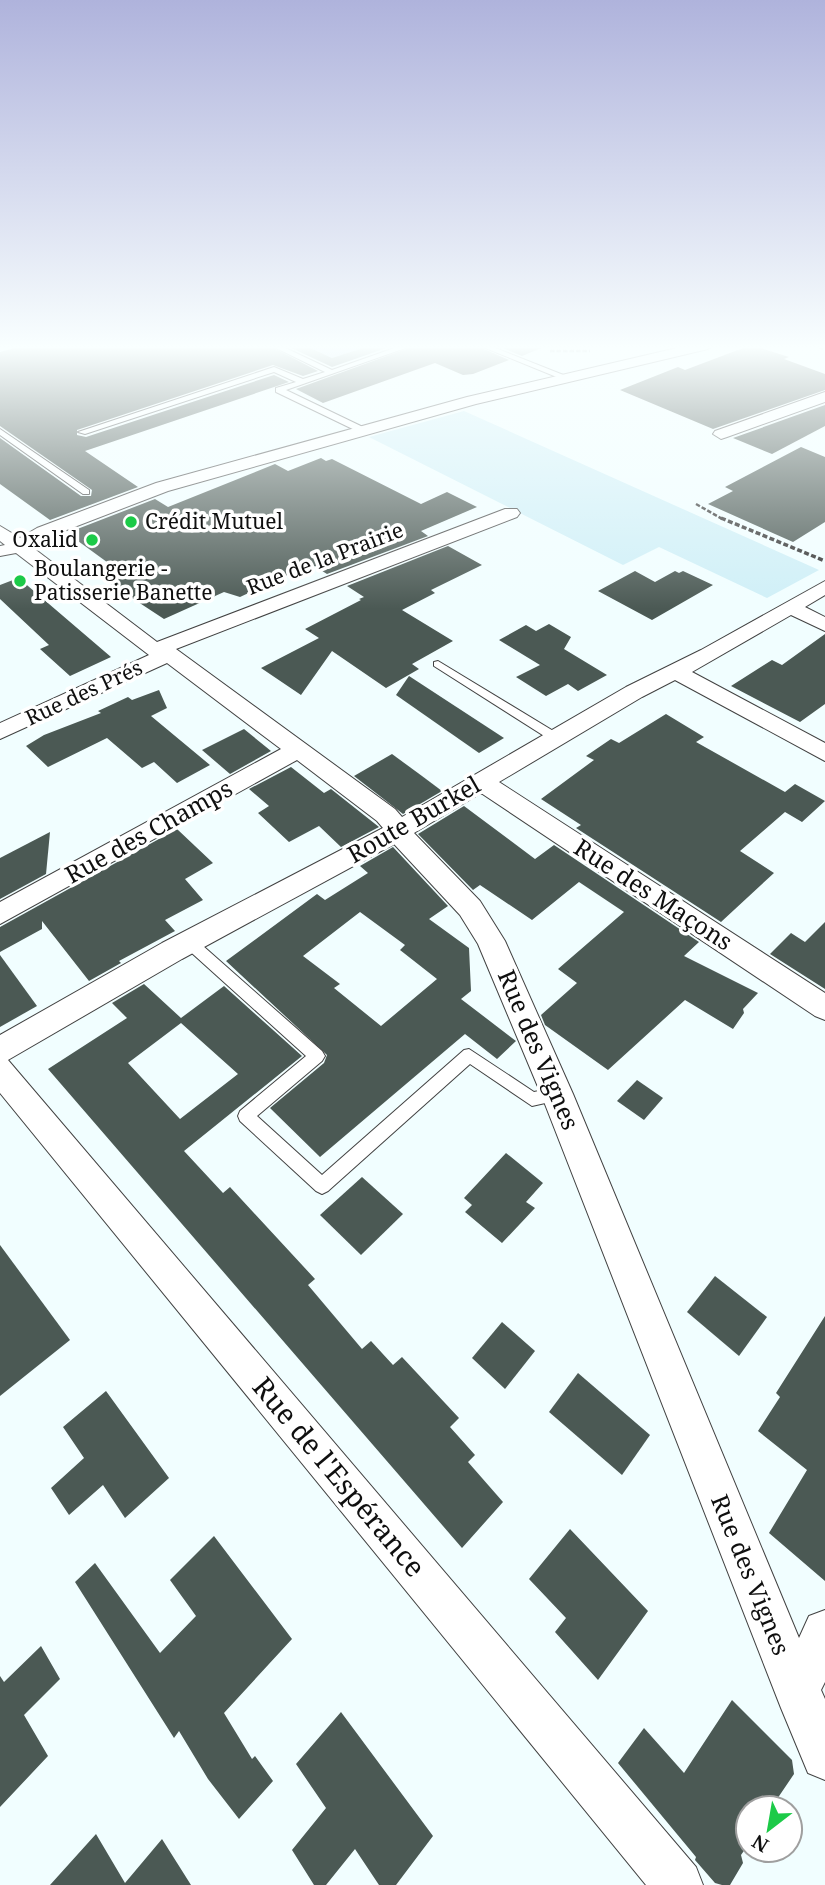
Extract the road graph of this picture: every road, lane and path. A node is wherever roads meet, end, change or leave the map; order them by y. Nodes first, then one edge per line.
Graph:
1 (3, 433) edge
2 (357, 433) edge
3 (724, 433) edge
4 (721, 434) dead end
5 (86, 492) dead end
6 (696, 504) dead end
7 (511, 513) dead end
8 (0, 532) edge
9 (10, 549) edge
10 (825, 561) edge
11 (825, 587) edge
12 (790, 607) junction
13 (825, 625) edge
14 (162, 652) junction
15 (438, 664) dead end
16 (676, 672) junction
17 (0, 732) edge
18 (556, 738) junction
19 (297, 750) junction
20 (825, 753) edge
21 (481, 782) junction
22 (398, 831) junction
23 (0, 914) edge
24 (189, 943) junction
25 (825, 1009) edge
26 (0, 1050) edge
27 (0, 1070) edge
28 (557, 1094) junction
29 (825, 1632) edge
30 (797, 1692) junction
31 (825, 1756) edge
32 (678, 1885) edge

1 - 5 lane
2 - 9 street
3 - 4 street
6 - 10 path
7 - 14 street, Rue de la Prairie
8 - 9 street, Rue des Vignes
9 - 14 street, Rue des Vignes
11 - 12 street, Route Burkel
12 - 13 street
12 - 16 street, Route Burkel
14 - 17 street, Rue des Prés
14 - 19 street, Rue des Vignes
15 - 18 lane
16 - 18 street, Route Burkel
16 - 20 street
18 - 21 street, Route Burkel
19 - 22 street, Rue des Vignes
19 - 23 street, Rue des Champs
21 - 22 street, Route Burkel
21 - 25 street, Rue des Maçons
22 - 24 street, Route Burkel
22 - 28 street, Rue des Vignes
24 - 26 street, Route Burkel
24 - 28 lane
27 - 32 street, Rue de l'Espérance
28 - 30 street, Rue des Vignes
29 - 30 street
30 - 31 street, Rue des Vignes

